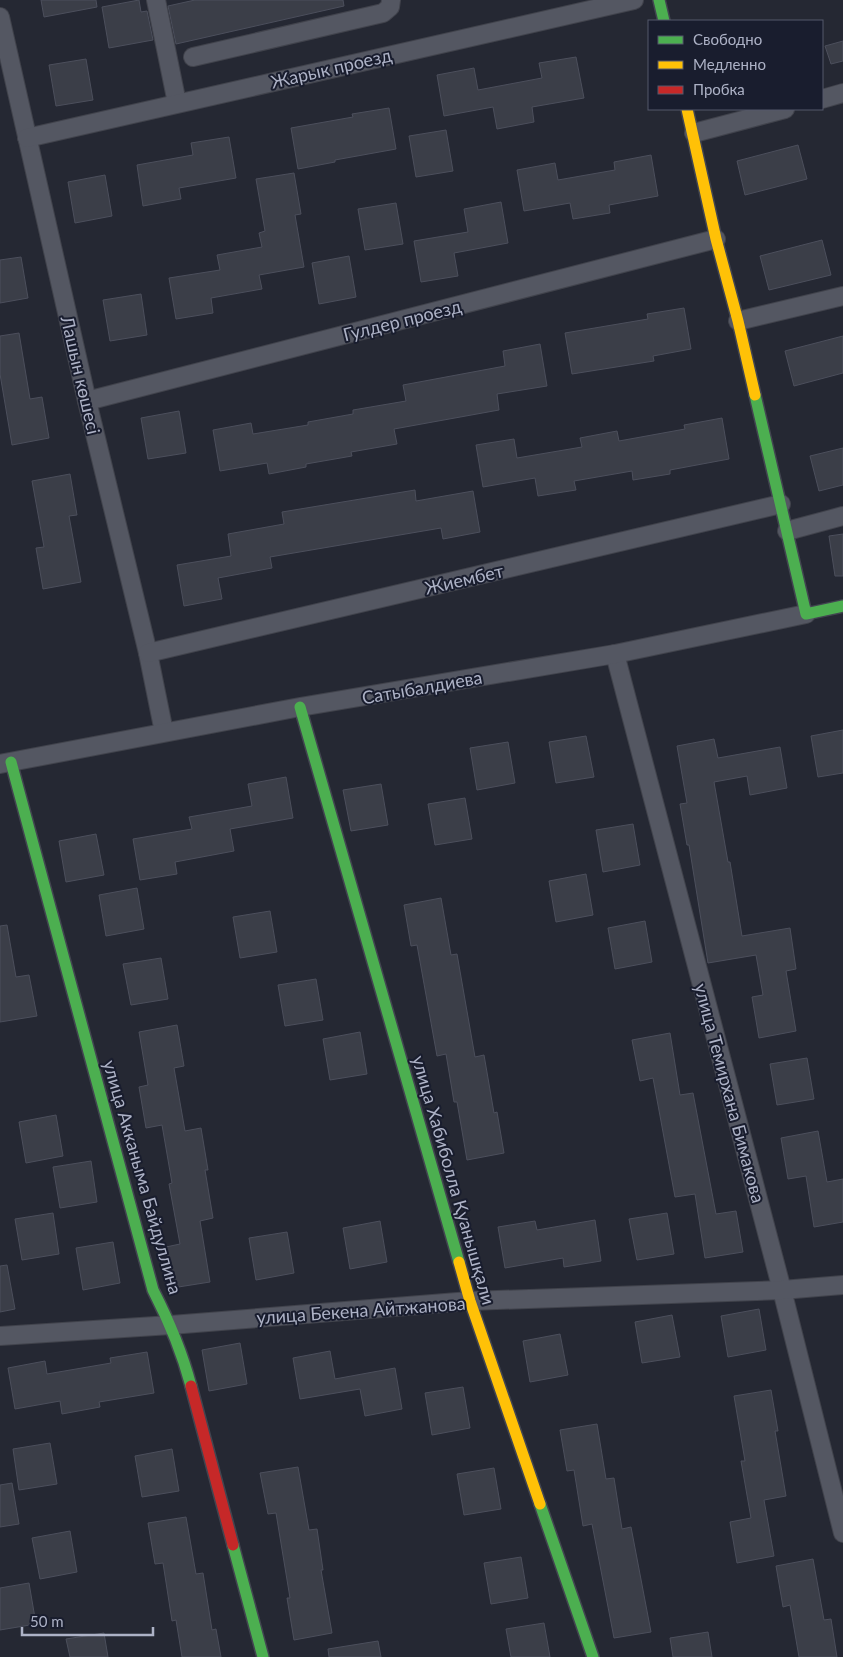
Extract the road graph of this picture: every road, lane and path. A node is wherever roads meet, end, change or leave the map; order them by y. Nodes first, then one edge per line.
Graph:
1 (156, 0) edge
2 (391, 0) edge
3 (634, 0) edge
4 (659, 0) edge
5 (0, 17) edge
6 (664, 20) edge
7 (193, 57) dead end
8 (5, 65) edge
9 (843, 93) edge
10 (823, 99) edge
11 (177, 103) junction
12 (687, 110) edge
13 (781, 110) edge
14 (694, 133) junction
15 (27, 138) junction
16 (716, 238) junction
17 (843, 296) edge
18 (738, 321) junction
19 (87, 401) junction
20 (781, 504) junction
21 (843, 516) edge
22 (787, 531) junction
23 (843, 606) edge
24 (806, 614) junction
25 (148, 653) junction
26 (615, 654) junction
27 (300, 707) junction
28 (164, 732) junction
29 (6, 763) edge
30 (843, 1285) edge
31 (782, 1290) junction
32 (470, 1301) junction
33 (171, 1325) junction
34 (0, 1336) edge
35 (843, 1533) edge
36 (263, 1657) edge
37 (594, 1657) edge

1 - 11 street
2 - 7 street
3 - 11 street, Жарык проезд
4 - 6 street
5 - 8 street, Лашын көшесі
8 - 15 street, Лашын көшесі
9 - 10 street
11 - 15 street, Жарык проезд
12 - 14 street
13 - 14 street
14 - 16 street
15 - 19 street, Лашын көшесі
16 - 18 street
16 - 19 street, Гулдер проезд
17 - 18 street
18 - 20 street
19 - 25 street, Лашын көшесі
20 - 22 street
20 - 25 street, Жиембет
21 - 22 street
22 - 24 street
23 - 24 street, Сатыбалдиева
24 - 26 street, Сатыбалдиева
25 - 28 street, Лашын көшесі
26 - 27 street, Сатыбалдиева
26 - 31 street, улица Темирхана Бимакова
27 - 28 street, Сатыбалдиева
27 - 32 street, улица Хабиболла Қуанышқали
28 - 29 street, Сатыбалдиева
29 - 33 street, улица Акканыма Байдуллина
30 - 31 street, улица Бекена Айтжанова
31 - 32 street, улица Бекена Айтжанова
31 - 35 street, улица Темирхана Бимакова
32 - 33 street, улица Бекена Айтжанова
32 - 37 street, улица Хабиболла Қуанышқали
33 - 34 street, улица Бекена Айтжанова
33 - 36 street, улица Акканыма Байдуллина

